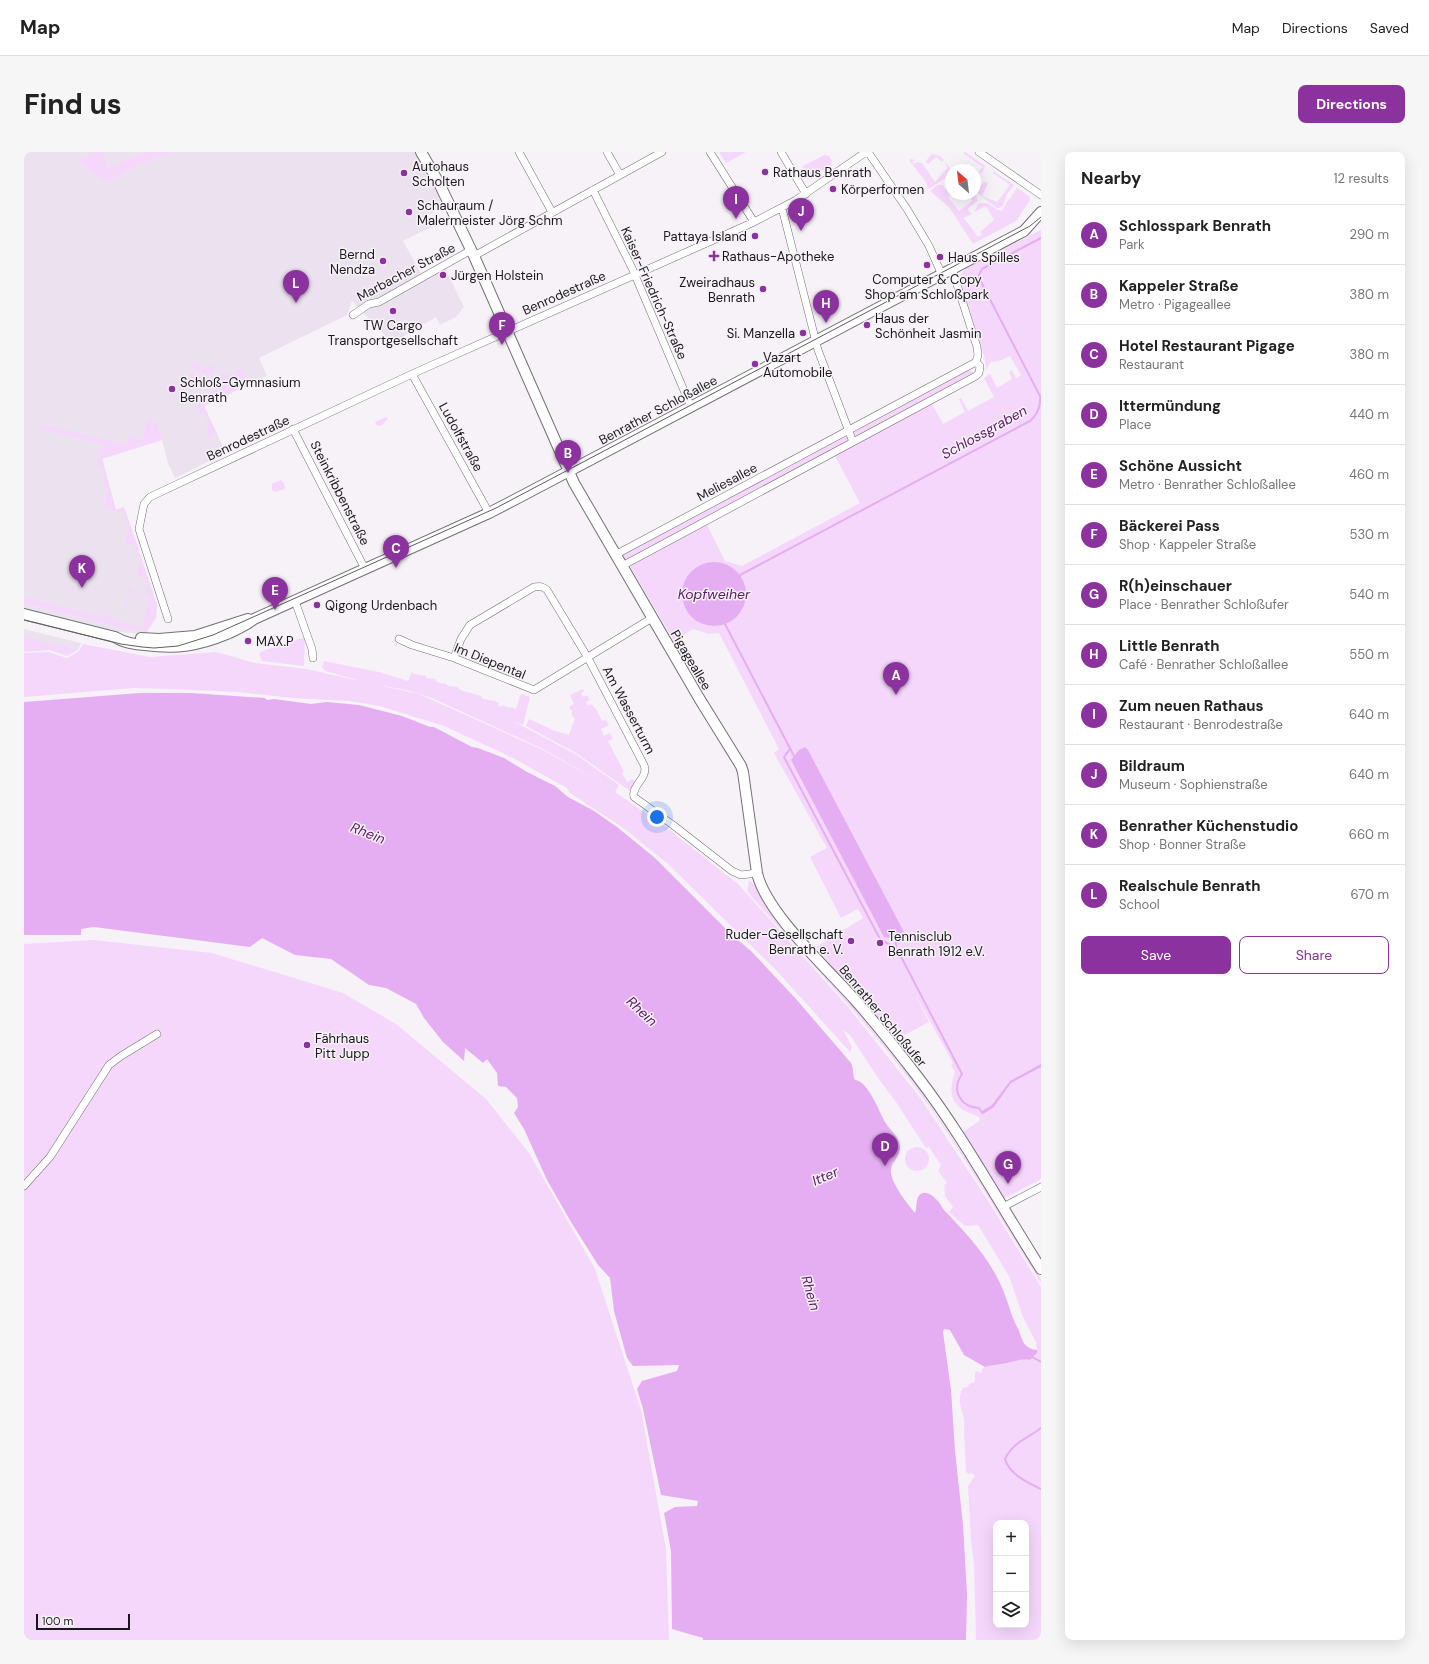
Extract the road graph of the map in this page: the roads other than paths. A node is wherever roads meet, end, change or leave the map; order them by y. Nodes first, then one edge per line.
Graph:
1 (421, 152) edge
2 (519, 152) edge
3 (607, 152) edge
4 (662, 152) edge
5 (710, 152) edge
6 (781, 152) edge
7 (867, 152) edge
8 (979, 152) edge
9 (620, 175) junction
10 (593, 190) junction
11 (806, 194) junction
12 (1041, 195) edge
13 (782, 208) junction
14 (552, 212) junction
15 (1041, 212) edge
16 (754, 222) junction
17 (1041, 223) edge
18 (1024, 231) junction
19 (472, 253) junction
20 (952, 269) junction
21 (635, 275) junction
22 (942, 275) junction
23 (353, 315) dead end
24 (506, 331) junction
25 (816, 341) junction
26 (976, 362) junction
27 (412, 374) junction
28 (692, 407) junction
29 (293, 429) junction
30 (850, 430) junction
31 (853, 442) junction
32 (568, 472) junction
33 (489, 513) junction
34 (616, 555) junction
35 (622, 566) junction
36 (365, 569) junction
37 (295, 601) junction
38 (24, 614) edge
39 (652, 618) junction
40 (168, 619) dead end
41 (399, 639) dead end
42 (312, 658) dead end
43 (454, 658) junction
44 (588, 658) junction
45 (757, 873) junction
46 (157, 1034) dead end
47 (24, 1186) edge
48 (1041, 1187) edge
49 (1003, 1207) junction
50 (1041, 1269) edge

1 - 19 street, Pigageallee
2 - 14 street
3 - 9 street
4 - 9 street, Marbacher Straße
5 - 16 street
6 - 11 street
7 - 11 street, Benrodestraße
7 - 22 street
8 - 12 street
9 - 10 street, Marbacher Straße
10 - 14 street, Marbacher Straße
10 - 21 street, Kaiser-Friedrich-Straße
11 - 13 street, Benrodestraße
13 - 16 street, Benrodestraße
13 - 25 street
14 - 19 street, Marbacher Straße
15 - 18 street, Benrather Schloßallee
16 - 21 street, Benrodestraße
17 - 18 street, Benrather Schloßallee
18 - 20 street, Benrather Schloßallee
19 - 23 street, Marbacher Straße
19 - 24 street, Pigageallee
20 - 22 street, Benrather Schloßallee
20 - 26 street, Meliesallee
21 - 24 street, Benrodestraße
21 - 28 street, Kaiser-Friedrich-Straße
22 - 25 street, Benrather Schloßallee
24 - 27 street, Benrodestraße
24 - 32 street, Pigageallee
25 - 28 street, Benrather Schloßallee
25 - 30 street
26 - 30 street, Meliesallee
26 - 31 street, Meliesallee
27 - 29 street, Benrodestraße
27 - 33 street, Ludolfstraße
28 - 32 street, Benrather Schloßallee
29 - 36 street, Steinkribbenstraße
29 - 40 street, Benrodestraße
30 - 31 street
30 - 34 street, Meliesallee
31 - 35 street, Meliesallee
32 - 33 street, Benrather Schloßallee
32 - 34 street, Pigageallee
33 - 36 street, Benrather Schloßallee
34 - 35 street, Pigageallee
35 - 39 street, Pigageallee
36 - 37 street, Benrather Schloßallee
37 - 38 street, Benrather Schloßallee
37 - 42 street
39 - 44 street, Im Diepental
39 - 45 street, Pigageallee
41 - 43 street, Im Diepental
43 - 44 street, Im Diepental
43 - 44 street
44 - 45 street, Am Wasserturm
45 - 49 street, Benrather Schloßufer
46 - 47 street
48 - 49 street
49 - 50 street, Benrather Schloßufer

